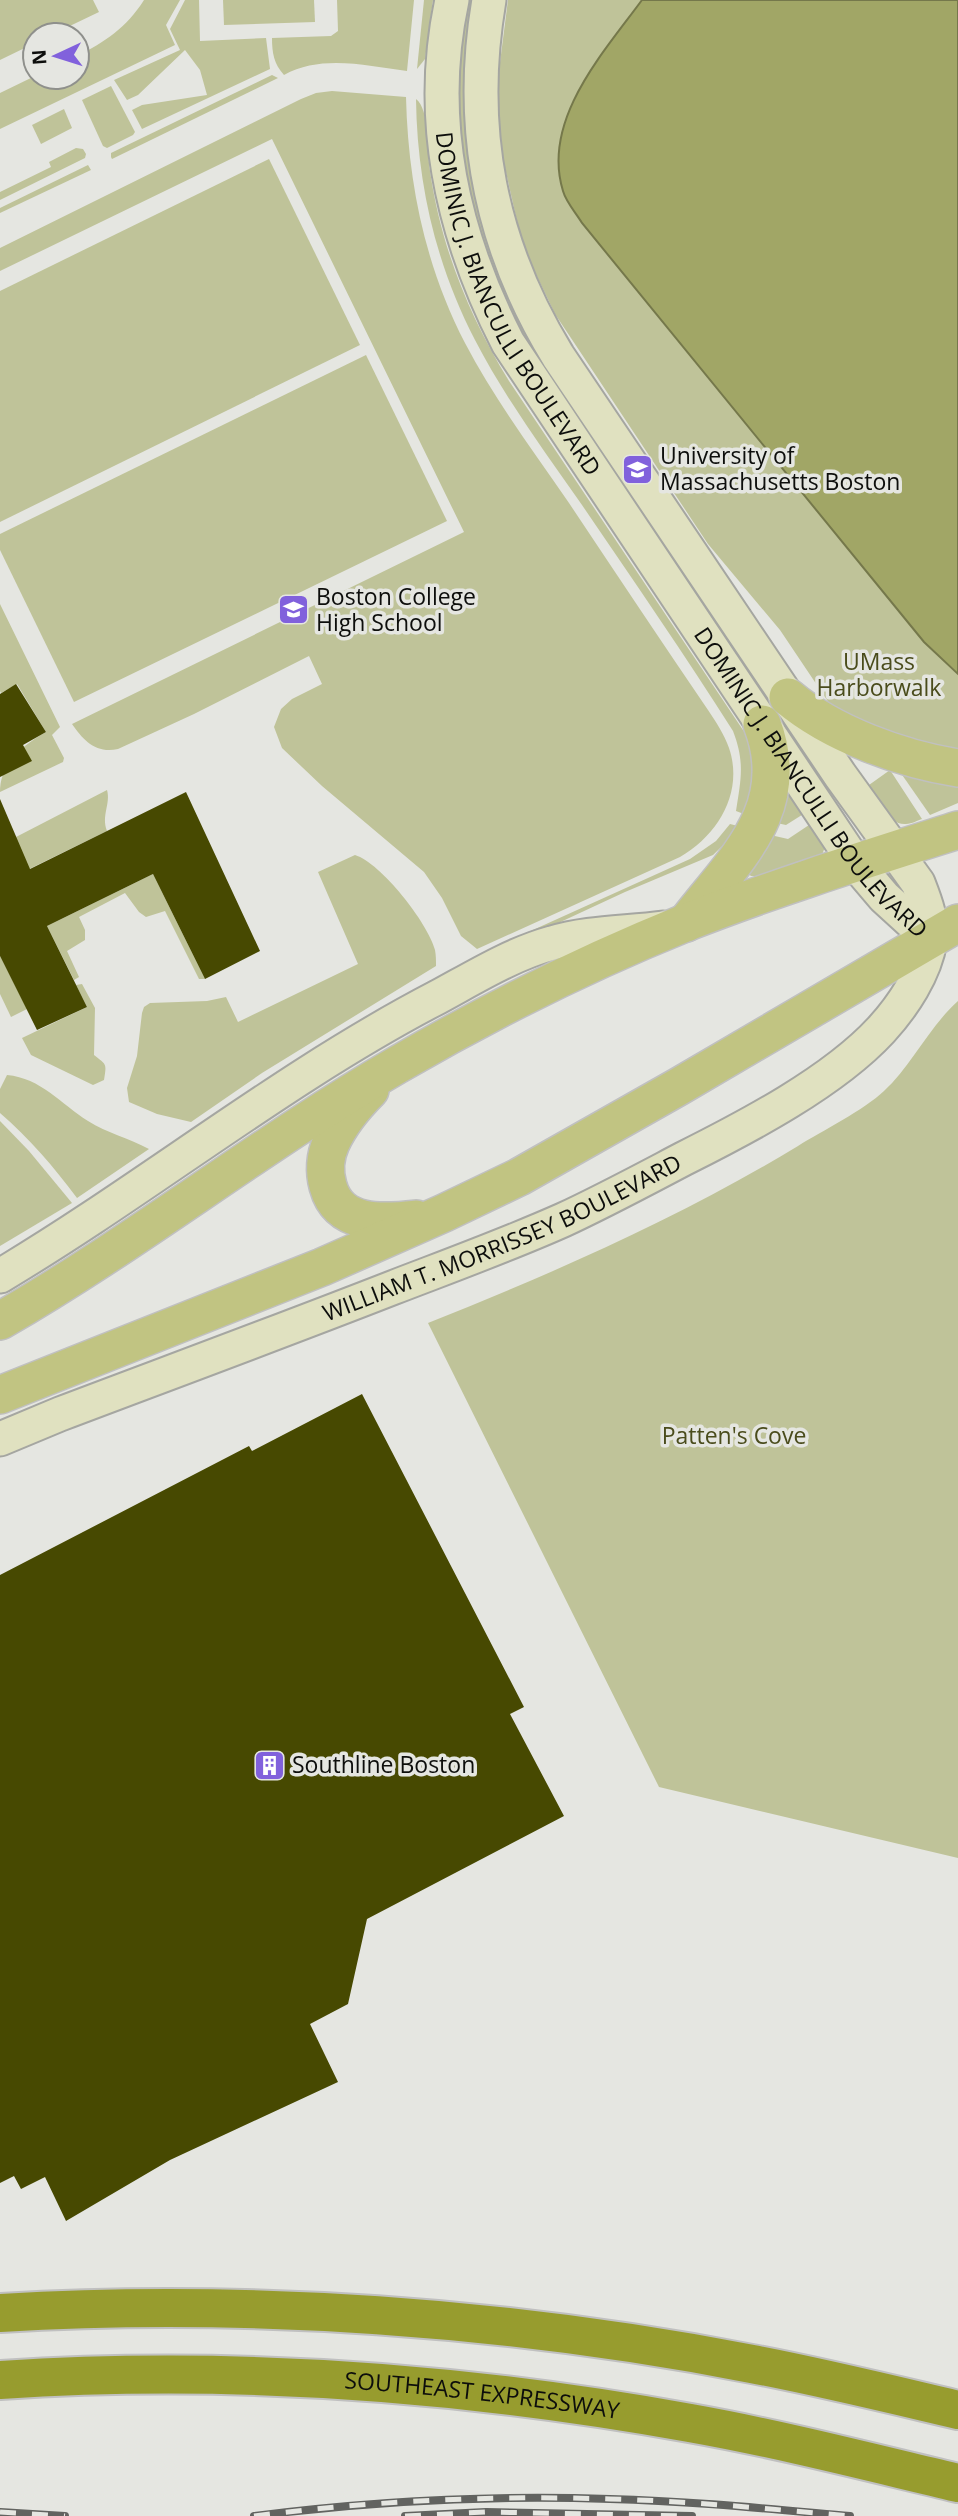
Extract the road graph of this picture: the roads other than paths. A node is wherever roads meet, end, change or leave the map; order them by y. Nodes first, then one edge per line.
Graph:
1 (452, 0) edge
2 (489, 0) edge
3 (788, 697) junction
4 (762, 724) junction
5 (958, 768) edge
6 (958, 830) edge
7 (896, 851) junction
8 (856, 864) junction
9 (685, 923) junction
10 (944, 931) edge
11 (396, 1065) junction
12 (444, 1213) junction
13 (0, 1276) edge
14 (0, 1321) edge
15 (0, 1395) edge
16 (0, 1440) edge
17 (0, 2314) edge
18 (0, 2380) edge
19 (958, 2410) edge
20 (958, 2483) edge

1 - 4 street, DOMINIC J. BIANCULLI BOULEVARD
2 - 3 street, DOMINIC J. BIANCULLI BOULEVARD
3 - 5 main road
3 - 7 street, DOMINIC J. BIANCULLI BOULEVARD
4 - 8 street, DOMINIC J. BIANCULLI BOULEVARD
4 - 9 main road
6 - 7 main road
7 - 8 main road
7 - 10 street, DOMINIC J. BIANCULLI BOULEVARD
8 - 9 main road
8 - 10 street, DOMINIC J. BIANCULLI BOULEVARD
9 - 11 main road
9 - 13 street
10 - 12 main road, WILLIAM T. MORRISSEY BOULEVARD
10 - 16 street, WILLIAM T. MORRISSEY BOULEVARD
11 - 12 main road
11 - 14 main road
12 - 15 main road, WILLIAM T. MORRISSEY BOULEVARD
17 - 19 highway
18 - 20 highway, SOUTHEAST EXPRESSWAY

